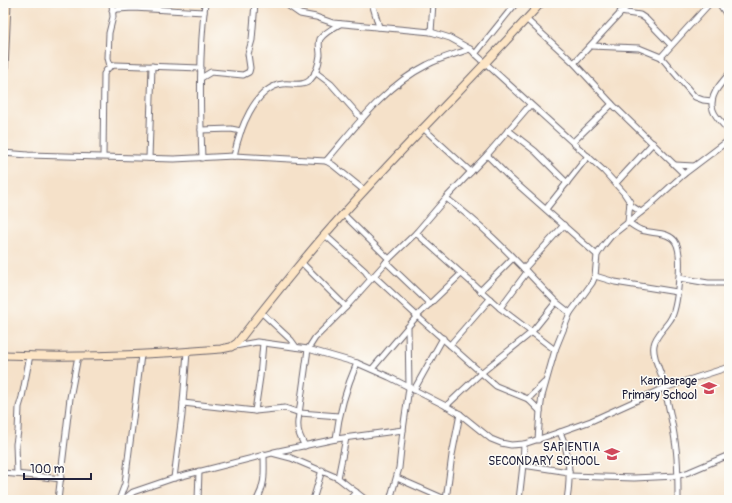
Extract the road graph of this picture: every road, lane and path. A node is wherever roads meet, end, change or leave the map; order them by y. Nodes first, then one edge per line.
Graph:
1 (7, 3) edge
2 (112, 3) edge
3 (205, 3) edge
4 (255, 3) edge
5 (286, 3) edge
6 (372, 3) edge
7 (433, 3) edge
8 (516, 3) edge
9 (541, 3) edge
10 (630, 3) edge
11 (710, 3) edge
12 (719, 3) edge
13 (112, 11) junction
14 (204, 12) junction
15 (620, 12) junction
16 (729, 18) edge
17 (526, 19) junction
18 (340, 24) junction
19 (379, 27) junction
20 (431, 32) junction
21 (671, 45) junction
22 (591, 46) junction
23 (470, 49) junction
24 (475, 54) junction
25 (661, 57) junction
26 (574, 63) junction
27 (485, 64) junction
28 (110, 66) junction
29 (152, 66) junction
30 (201, 68) junction
31 (315, 72) junction
32 (729, 74) edge
33 (201, 78) junction
34 (3, 92) edge
35 (712, 101) junction
36 (612, 104) junction
37 (530, 105) junction
38 (362, 119) junction
39 (423, 128) junction
40 (201, 130) junction
41 (508, 130) junction
42 (729, 130) edge
43 (240, 131) junction
44 (729, 140) edge
45 (573, 142) junction
46 (653, 142) junction
47 (3, 153) edge
48 (487, 155) junction
49 (104, 156) junction
50 (234, 156) junction
51 (588, 156) junction
52 (149, 158) junction
53 (202, 158) junction
54 (326, 161) junction
55 (675, 165) junction
56 (695, 166) junction
57 (471, 172) junction
58 (684, 174) junction
59 (567, 183) junction
60 (616, 183) junction
61 (365, 190) junction
62 (446, 198) junction
63 (630, 205) junction
64 (546, 209) junction
65 (641, 212) junction
66 (343, 214) junction
67 (628, 222) junction
68 (564, 225) junction
69 (416, 233) junction
70 (325, 235) junction
71 (597, 255) junction
72 (513, 258) junction
73 (388, 261) junction
74 (302, 262) junction
75 (526, 271) junction
76 (461, 274) junction
77 (595, 276) junction
78 (372, 277) junction
79 (679, 278) junction
80 (729, 283) edge
81 (480, 291) junction
82 (677, 292) junction
83 (490, 299) junction
84 (556, 302) junction
85 (430, 304) junction
86 (346, 307) junction
87 (500, 308) junction
88 (261, 312) junction
89 (570, 312) junction
90 (417, 316) junction
91 (408, 328) junction
92 (531, 333) junction
93 (443, 338) junction
94 (263, 343) junction
95 (450, 345) junction
96 (231, 347) junction
97 (296, 347) junction
98 (308, 349) junction
99 (555, 350) junction
100 (187, 352) junction
101 (3, 354) edge
102 (141, 354) junction
103 (30, 355) junction
104 (78, 356) junction
105 (357, 364) junction
106 (729, 367) edge
107 (372, 369) junction
108 (481, 373) junction
109 (545, 383) junction
110 (664, 388) junction
111 (412, 389) junction
112 (528, 399) junction
113 (183, 403) junction
114 (446, 406) junction
115 (256, 411) junction
116 (540, 411) junction
117 (300, 413) junction
118 (460, 414) junction
119 (339, 416) junction
120 (403, 430) junction
121 (560, 432) junction
122 (346, 438) junction
123 (336, 439) junction
124 (538, 440) junction
125 (524, 444) junction
126 (305, 446) junction
127 (272, 453) junction
128 (264, 454) junction
129 (729, 455) edge
130 (523, 465) junction
131 (322, 470) junction
132 (199, 471) junction
133 (3, 474) edge
134 (17, 474) junction
135 (570, 474) junction
136 (677, 476) junction
137 (174, 478) junction
138 (338, 478) junction
139 (397, 478) junction
140 (61, 479) junction
141 (356, 492) junction
142 (58, 500) edge
143 (119, 500) edge
144 (123, 500) edge
145 (198, 500) edge
146 (257, 500) edge
147 (313, 500) edge
148 (349, 500) edge
149 (366, 500) edge
150 (390, 500) edge
151 (447, 500) edge
152 (519, 500) edge
153 (567, 500) edge
154 (678, 500) edge

1 - 34 street
2 - 13 street
3 - 14 street
4 - 33 street
5 - 18 street
6 - 19 street
7 - 20 street
8 - 24 street
9 - 17 street
10 - 15 street
11 - 21 street
12 - 16 street
13 - 14 street
13 - 28 street
14 - 30 street
15 - 21 street
15 - 22 street
17 - 26 street
17 - 27 street
18 - 19 street
18 - 31 street
19 - 20 street
20 - 23 street
21 - 25 street
22 - 25 street
22 - 26 street
23 - 24 street
23 - 38 street
24 - 27 street
25 - 35 street
26 - 36 street
27 - 37 street
27 - 39 street
28 - 29 street
28 - 49 street
29 - 30 street
29 - 52 street
30 - 33 street
31 - 38 street
31 - 43 street
32 - 35 street
33 - 40 street
35 - 42 street
36 - 45 street
36 - 46 street
37 - 41 street
37 - 45 street
38 - 54 street
39 - 57 street
39 - 61 street
40 - 43 street
40 - 53 street
41 - 48 street
41 - 59 street
43 - 50 street
44 - 56 street
45 - 51 street
46 - 55 street
46 - 60 street
47 - 49 street
48 - 57 street
48 - 64 street
49 - 52 street
50 - 53 street
50 - 54 street
51 - 59 street
51 - 60 street
52 - 53 street
54 - 61 street
55 - 56 street
55 - 58 street
56 - 58 street
57 - 62 street
58 - 65 street
59 - 64 street
60 - 63 street
61 - 66 street
62 - 69 street
62 - 72 street
63 - 65 street
63 - 67 street
64 - 68 street
65 - 67 street
66 - 70 street
66 - 73 street
67 - 71 street
67 - 79 street
68 - 71 street
68 - 75 street
69 - 73 street
69 - 76 street
70 - 74 street
70 - 78 street
71 - 77 street
72 - 75 street
72 - 81 street
73 - 78 street
73 - 85 street
74 - 86 street
74 - 88 street
75 - 84 street
75 - 87 street
76 - 81 street
76 - 85 street
77 - 82 street
77 - 89 street
78 - 86 street
78 - 90 street
79 - 80 street
79 - 82 street
81 - 83 street
82 - 110 street
83 - 87 street
83 - 95 street
84 - 89 street
84 - 92 street
85 - 90 street
86 - 98 street
87 - 92 street
88 - 96 street
88 - 97 street
89 - 99 street
90 - 91 street
90 - 93 street
91 - 107 street
91 - 111 street
92 - 99 street
92 - 108 street
93 - 95 street
93 - 111 street
94 - 96 street
94 - 97 street
94 - 115 street
95 - 108 street
96 - 100 street
97 - 98 street
98 - 105 street
98 - 117 street
99 - 109 street
100 - 102 street
100 - 113 street
101 - 103 street
102 - 104 street
102 - 143 street
103 - 104 street
103 - 134 street
104 - 140 street
105 - 107 street
105 - 119 street
106 - 110 street
107 - 111 street
108 - 112 street
108 - 114 street
109 - 112 street
109 - 116 street
110 - 121 street
110 - 136 street
111 - 114 street
111 - 120 street
112 - 116 street
113 - 115 street
113 - 137 street
114 - 118 street
115 - 117 street
116 - 124 street
117 - 119 street
117 - 126 street
118 - 125 street
118 - 151 street
119 - 123 street
120 - 122 street
120 - 139 street
121 - 124 street
121 - 135 street
122 - 123 street
122 - 138 street
123 - 126 street
124 - 125 street
125 - 130 street
126 - 127 street
127 - 128 street
127 - 131 street
128 - 132 street
128 - 146 street
129 - 136 street
130 - 135 street
130 - 152 street
131 - 138 street
131 - 147 street
132 - 137 street
132 - 145 street
133 - 134 street
134 - 140 street
135 - 136 street
135 - 153 street
136 - 154 street
137 - 144 street
138 - 141 street
139 - 150 street
139 - 151 street
140 - 142 street
141 - 148 street
141 - 149 street

